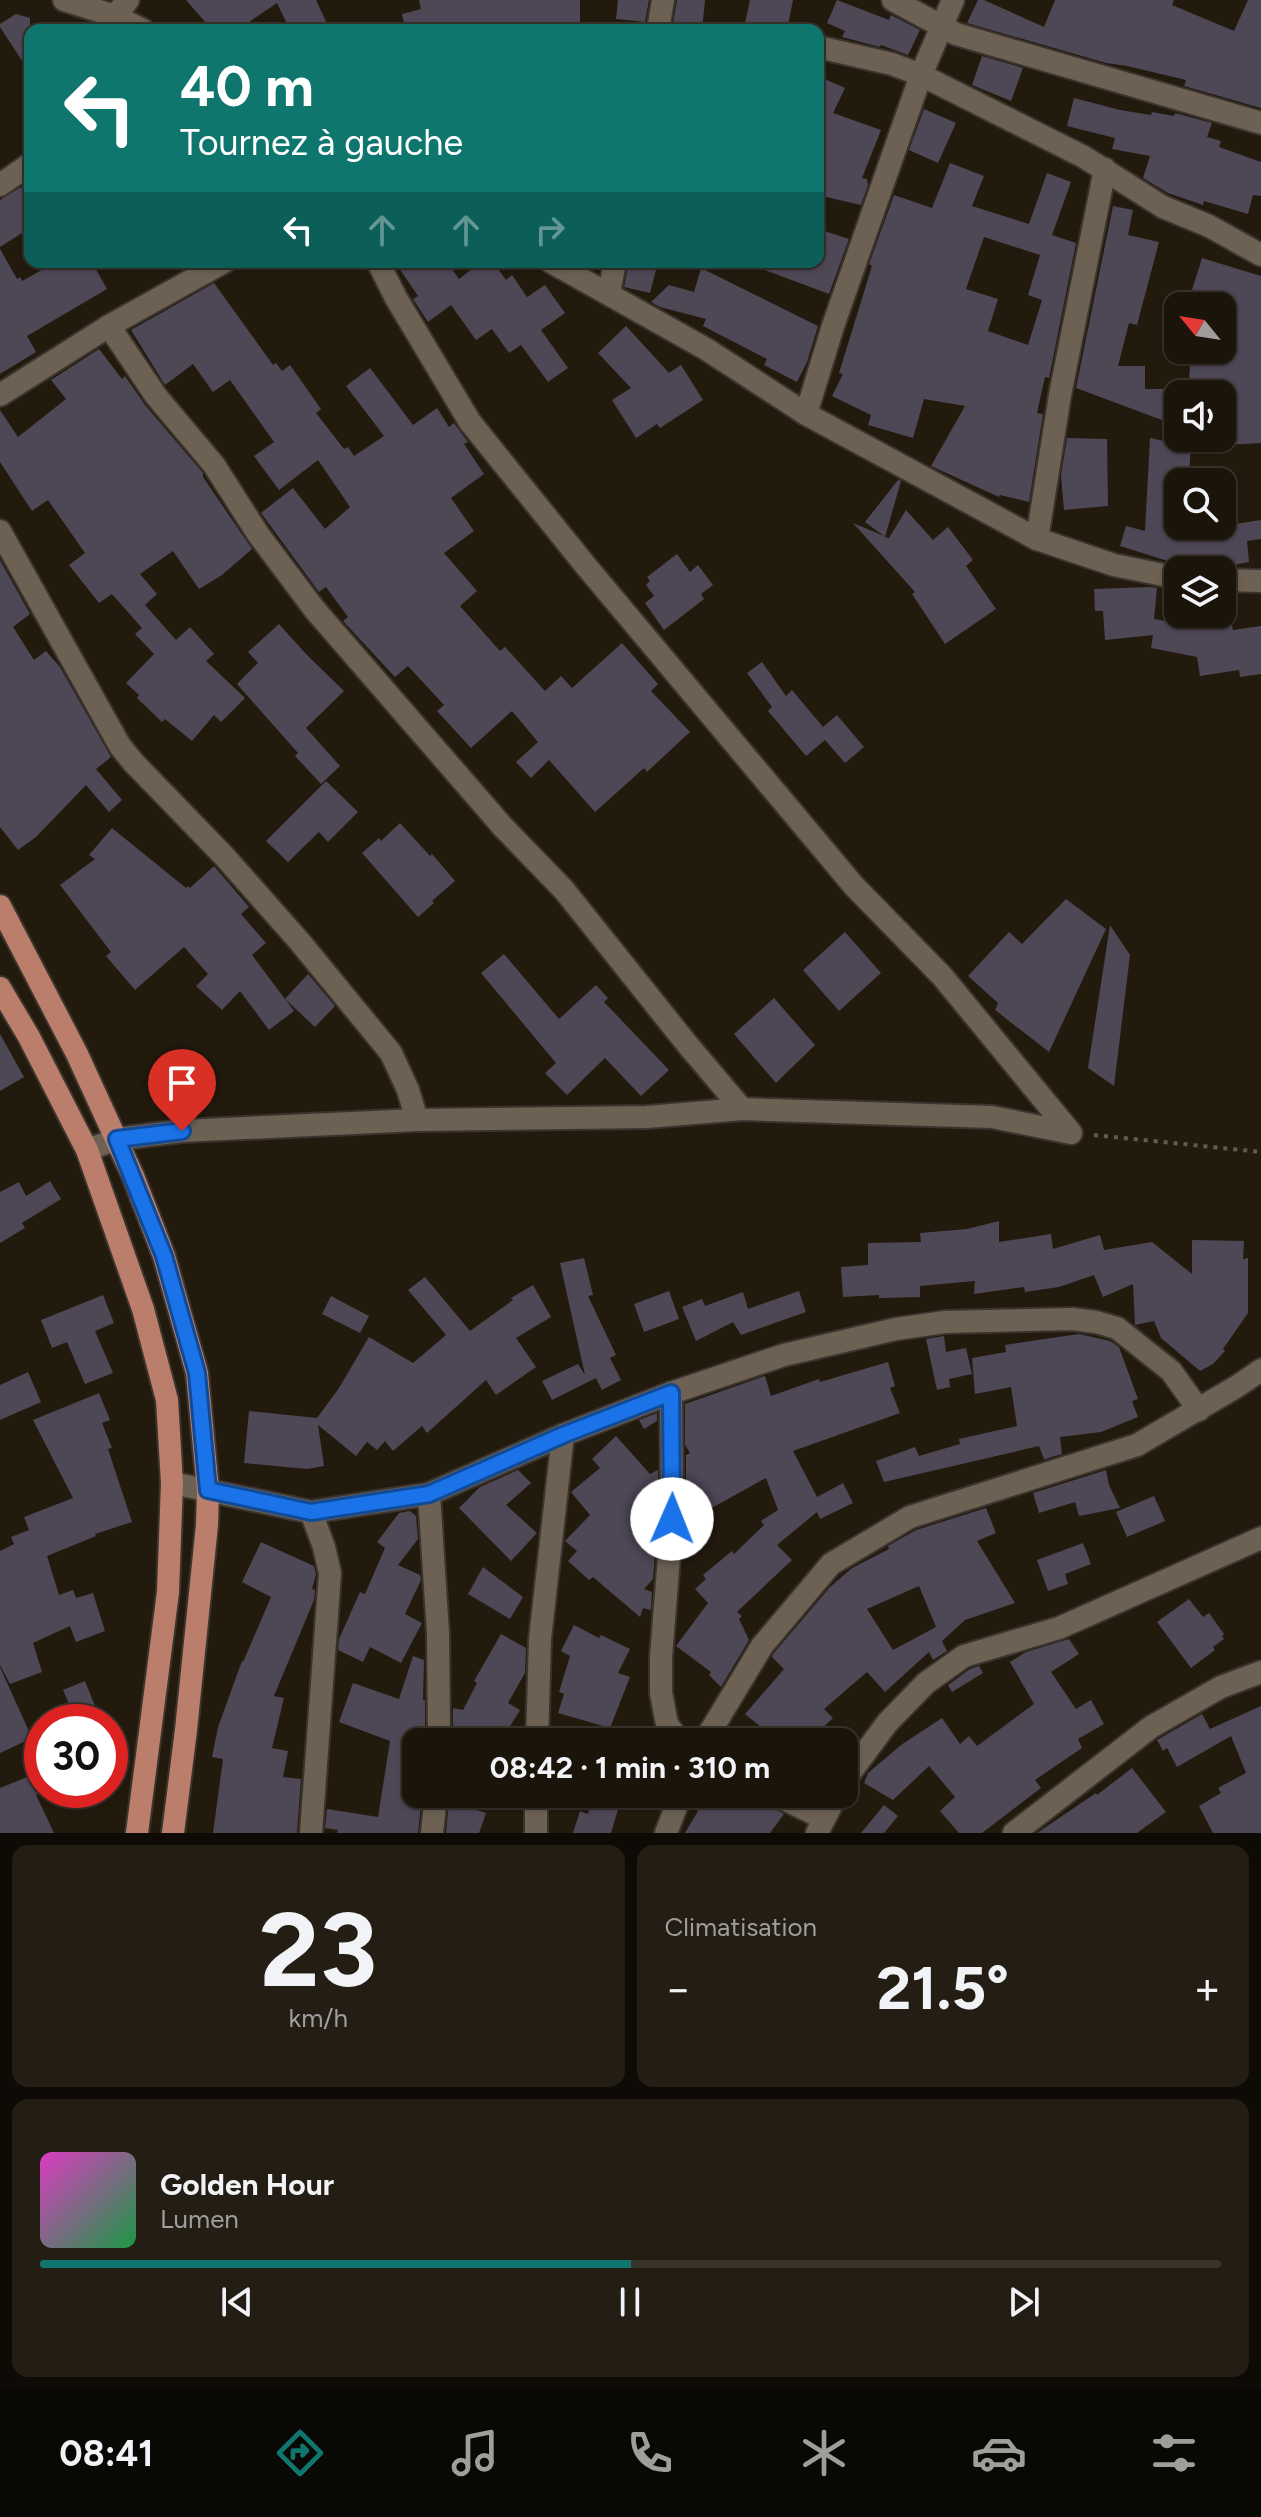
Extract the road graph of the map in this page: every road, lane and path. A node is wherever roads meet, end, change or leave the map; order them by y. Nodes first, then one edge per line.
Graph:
1 (64, 0) edge
2 (663, 0) edge
3 (893, 0) edge
4 (953, 0) edge
5 (122, 8) edge
6 (137, 24) edge
7 (659, 24) edge
8 (941, 26) junction
9 (824, 48) edge
10 (921, 75) junction
11 (1261, 123) edge
12 (24, 168) edge
13 (1105, 169) junction
14 (0, 185) edge
15 (1261, 255) edge
16 (213, 268) edge
17 (381, 268) edge
18 (562, 268) edge
19 (614, 268) edge
20 (609, 293) junction
21 (109, 326) junction
22 (0, 395) edge
23 (806, 414) junction
24 (0, 531) edge
25 (1037, 539) junction
26 (1164, 575) edge
27 (1236, 580) edge
28 (1261, 581) edge
29 (0, 906) edge
30 (0, 988) edge
31 (742, 1109) junction
32 (417, 1120) junction
33 (1071, 1133) junction
34 (117, 1139) junction
35 (87, 1150) junction
36 (1261, 1152) edge
37 (1261, 1370) edge
38 (671, 1393) junction
39 (1199, 1410) junction
40 (563, 1435) junction
41 (172, 1483) junction
42 (208, 1490) junction
43 (429, 1494) junction
44 (311, 1512) junction
45 (1261, 1538) edge
46 (1261, 1672) edge
47 (439, 1728) edge
48 (537, 1728) edge
49 (670, 1728) edge
50 (712, 1728) edge
51 (858, 1762) edge
52 (435, 1808) edge
53 (536, 1808) edge
54 (676, 1808) edge
55 (795, 1808) edge
56 (820, 1825) edge
57 (137, 1833) edge
58 (173, 1833) edge
59 (311, 1833) edge
60 (432, 1833) edge
61 (536, 1833) edge
62 (666, 1833) edge
63 (1014, 1833) edge

1 - 5 street
2 - 7 street
3 - 8 street
4 - 8 street
5 - 6 street
8 - 10 street
8 - 11 street
9 - 10 street
10 - 13 street
10 - 23 street
12 - 14 street
13 - 15 street
13 - 25 street
16 - 21 street
17 - 33 street
18 - 20 street
19 - 20 street
20 - 23 street
21 - 22 street
21 - 31 street
23 - 25 street
24 - 32 street
25 - 26 street
27 - 28 street
29 - 34 main road
30 - 35 main road
31 - 32 street
31 - 33 street
32 - 34 street
33 - 36 path
34 - 35 street
34 - 42 main road
35 - 41 main road
37 - 39 street
38 - 39 street
38 - 40 street
38 - 49 street
39 - 50 street
40 - 43 street
40 - 48 street
41 - 42 street
41 - 57 main road
42 - 44 street
42 - 58 main road
43 - 44 street
43 - 47 street
44 - 59 street
45 - 51 street
46 - 63 street
52 - 60 street
53 - 61 street
54 - 62 street
55 - 56 street

